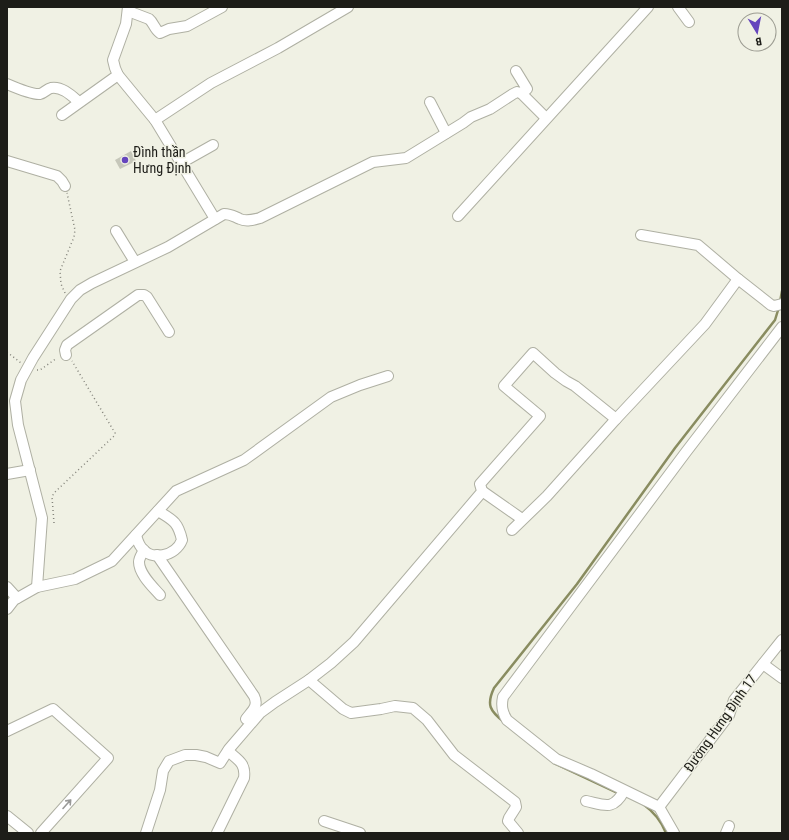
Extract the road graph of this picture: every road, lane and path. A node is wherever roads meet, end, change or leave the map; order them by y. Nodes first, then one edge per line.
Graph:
1 (348, 7) edge
2 (648, 7) edge
3 (678, 7) edge
4 (216, 8) edge
5 (128, 9) edge
6 (331, 11) edge
7 (689, 22) dead end
8 (516, 70) dead end
9 (118, 75) junction
10 (7, 84) edge
11 (521, 93) junction
12 (79, 102) junction
13 (430, 102) dead end
14 (62, 115) dead end
15 (546, 118) junction
16 (155, 120) junction
17 (446, 133) junction
18 (213, 146) dead end
19 (7, 161) edge
20 (181, 163) junction
21 (65, 186) joint
22 (458, 216) dead end
23 (215, 219) junction
24 (116, 231) dead end
25 (641, 235) dead end
26 (135, 262) junction
27 (738, 279) junction
28 (69, 302) junction
29 (782, 304) edge
30 (782, 328) edge
31 (169, 332) dead end
32 (7, 352) edge
33 (66, 355) junction
34 (27, 369) junction
35 (388, 376) dead end
36 (616, 419) junction
37 (30, 470) junction
38 (7, 474) edge
39 (482, 490) junction
40 (158, 511) junction
41 (522, 519) junction
42 (54, 523) dead end
43 (512, 530) dead end
44 (136, 535) junction
45 (144, 550) junction
46 (157, 555) junction
47 (7, 587) edge
48 (37, 588) junction
49 (160, 595) dead end
50 (17, 598) junction
51 (7, 609) edge
52 (782, 640) edge
53 (763, 664) junction
54 (782, 678) edge
55 (309, 680) junction
56 (246, 730) junction
57 (7, 731) edge
58 (228, 751) junction
59 (622, 794) junction
60 (586, 801) dead end
61 (659, 808) junction
62 (7, 816) edge
63 (324, 821) dead end
64 (28, 833) edge
65 (41, 833) edge
66 (146, 833) edge
67 (217, 833) edge
68 (360, 833) edge
69 (518, 833) edge
70 (674, 833) edge

1 - 6 street
2 - 15 street
3 - 7 street
4 - 5 street
5 - 9 street
6 - 16 street
8 - 11 street
9 - 12 street
9 - 16 street
10 - 12 street
11 - 15 street
11 - 17 street
12 - 14 street
13 - 17 street
15 - 22 street
16 - 20 street
17 - 23 street
18 - 20 street
19 - 21 street
20 - 23 street
21 - 28 path
23 - 26 street
24 - 26 street
25 - 27 street
26 - 28 street
27 - 29 street
27 - 36 street
28 - 34 street
30 - 59 street
31 - 33 street
32 - 34 path
33 - 34 path
33 - 42 path
34 - 37 street
35 - 40 street
36 - 39 street
36 - 41 street
37 - 38 street
37 - 48 street
39 - 41 street
39 - 55 street
40 - 44 street
40 - 46 street
41 - 43 street
44 - 45 street
44 - 48 street
45 - 46 street
45 - 49 street
46 - 56 street
47 - 50 street
48 - 50 street
50 - 51 street
52 - 53 street, Đường Hưng Định 17
53 - 54 street
53 - 61 street, Đường Hưng Định 17
55 - 56 street
55 - 69 street
56 - 58 street
65 -> 57 street
58 - 66 street
58 - 67 street
59 - 60 street
59 - 61 street
61 - 70 street
62 - 64 street
63 - 68 street

